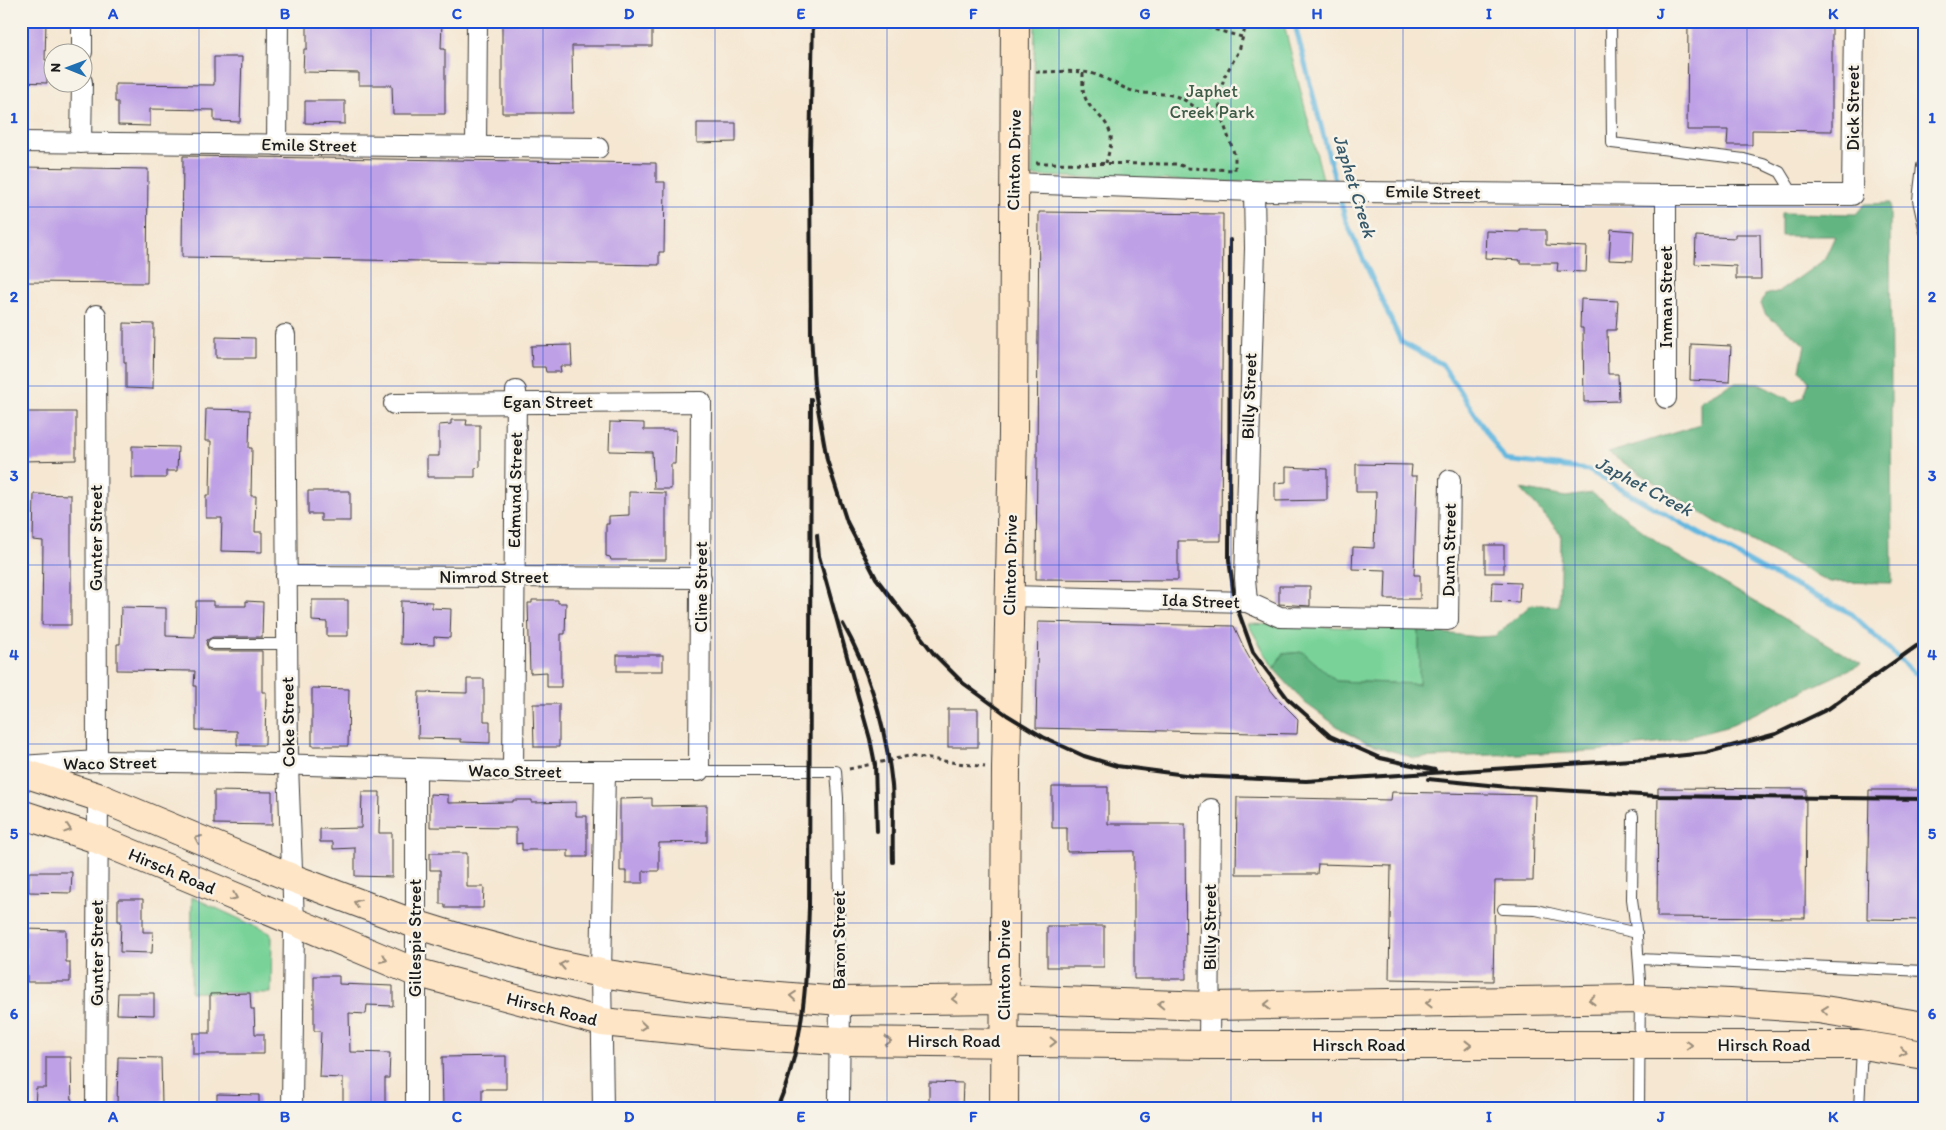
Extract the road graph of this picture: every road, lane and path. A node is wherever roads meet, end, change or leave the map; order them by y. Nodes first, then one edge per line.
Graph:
1 (82, 21) edge
2 (278, 21) edge
3 (477, 21) edge
4 (1016, 21) edge
5 (1184, 21) edge
6 (1247, 21) edge
7 (1611, 21) edge
8 (1854, 21) edge
9 (1242, 37) junction
10 (82, 42) edge
11 (1036, 72) dead end
12 (1084, 73) junction
13 (82, 92) edge
14 (1220, 113) junction
15 (21, 142) edge
16 (81, 143) junction
17 (277, 145) junction
18 (476, 147) junction
19 (598, 148) dead end
20 (1035, 163) dead end
21 (1106, 163) junction
22 (1925, 163) edge
23 (1013, 183) junction
24 (1262, 190) junction
25 (1666, 195) junction
26 (1794, 195) junction
27 (1852, 195) joint
28 (1925, 232) edge
29 (96, 315) dead end
30 (285, 334) dead end
31 (516, 396) junction
32 (1666, 398) dead end
33 (701, 402) joint
34 (394, 404) dead end
35 (1450, 480) dead end
36 (286, 576) junction
37 (514, 577) junction
38 (701, 578) junction
39 (1010, 596) junction
40 (1247, 602) junction
41 (1448, 620) joint
42 (213, 644) dead end
43 (287, 644) junction
44 (97, 761) junction
45 (288, 765) junction
46 (21, 766) edge
47 (416, 768) junction
48 (1006, 769) junction
49 (514, 771) junction
50 (699, 771) junction
51 (836, 771) junction
52 (21, 772) edge
53 (605, 772) junction
54 (98, 797) junction
55 (1211, 809) dead end
56 (21, 814) edge
57 (1633, 816) dead end
58 (98, 839) junction
59 (292, 878) junction
60 (1503, 909) dead end
61 (294, 922) junction
62 (415, 924) junction
63 (1637, 933) junction
64 (1639, 959) junction
65 (1925, 971) edge
66 (416, 972) junction
67 (601, 973) junction
68 (1004, 998) junction
69 (1641, 999) junction
70 (840, 1001) junction
71 (1209, 1006) junction
72 (602, 1022) junction
73 (1925, 1026) edge
74 (1863, 1030) junction
75 (840, 1041) junction
76 (1004, 1042) junction
77 (1209, 1045) junction
78 (1640, 1045) junction
79 (1925, 1055) edge
80 (96, 1109) edge
81 (292, 1109) edge
82 (416, 1109) edge
83 (603, 1109) edge
84 (840, 1109) edge
85 (1004, 1109) edge
86 (1639, 1109) edge
87 (1859, 1109) edge

1 - 10 street
2 - 17 street
3 - 18 street
4 - 23 main road, Clinton Drive
5 - 9 path
6 - 9 path
7 - 26 lane
8 - 27 street, Dick Street
9 - 14 path
11 - 12 path
12 - 14 path
12 - 21 path
13 - 16 street
14 - 21 path
15 - 16 street, Emile Street
16 - 17 street, Emile Street
17 - 18 street, Emile Street
18 - 19 street, Emile Street
20 - 21 path
22 - 28 lane
23 - 24 street, Emile Street
23 - 39 main road, Clinton Drive
24 - 25 street, Emile Street
24 - 40 street, Billy Street
25 - 26 street, Emile Street
25 - 32 street, Inman Street
26 - 27 street, Emile Street
29 - 44 street, Gunter Street
30 - 36 street, Coke Street
31 - 33 street, Egan Street
31 - 34 street, Egan Street
31 - 37 street, Edmund Street
33 - 38 street, Cline Street
35 - 41 street, Dunn Street
36 - 37 street, Nimrod Street
36 - 43 street, Coke Street
37 - 38 street, Nimrod Street
37 - 49 street, Edmund Street
38 - 50 street, Cline Street
39 - 40 street, Ida Street
39 - 48 main road, Clinton Drive
40 - 41 street, Ida Street
42 - 43 lane
43 - 45 street, Coke Street
44 - 45 street, Waco Street
44 - 46 street, Waco Street
45 - 47 street, Waco Street
45 - 59 street, Coke Street
47 - 49 street, Waco Street
47 - 62 street, Gillespie Street
48 - 51 path
48 - 68 main road, Clinton Drive
49 - 53 street, Waco Street
50 - 51 lane, Waco Street
50 - 53 street, Waco Street
51 - 70 lane, Baron Street
52 - 54 main road, Hirsch Road
53 - 67 street
54 - 58 street, Gunter Street
59 -> 54 main road, Hirsch Road
55 - 71 street, Billy Street
56 -> 58 main road, Hirsch Road
57 - 63 lane
58 -> 61 main road, Hirsch Road
58 - 80 street, Gunter Street
59 - 61 street, Coke Street
62 -> 59 main road, Hirsch Road
60 - 63 lane
61 -> 66 main road, Hirsch Road
61 - 81 street, Coke Street
62 - 66 street, Gillespie Street
67 -> 62 main road, Hirsch Road
63 - 64 lane
64 - 65 lane
64 - 69 lane
66 - 72 main road, Hirsch Road
66 - 82 street, Gillespie Street
70 -> 67 main road, Hirsch Road
67 - 72 street
68 -> 70 main road, Hirsch Road
71 -> 68 main road, Hirsch Road
68 - 76 main road, Clinton Drive
69 -> 71 main road, Hirsch Road
74 -> 69 main road, Hirsch Road
69 - 78 lane
70 - 75 street, Baron Street
71 - 77 street, Billy Street
72 -> 75 main road, Hirsch Road
72 - 83 street
73 - 74 main road, Hirsch Road
78 -> 74 main road, Hirsch Road
74 -> 79 main road, Hirsch Road
74 - 87 lane
75 -> 76 main road, Hirsch Road
75 - 84 street, Baron Street
76 -> 77 main road, Hirsch Road
76 - 85 main road, Clinton Drive
77 -> 78 main road, Hirsch Road
78 - 86 lane

